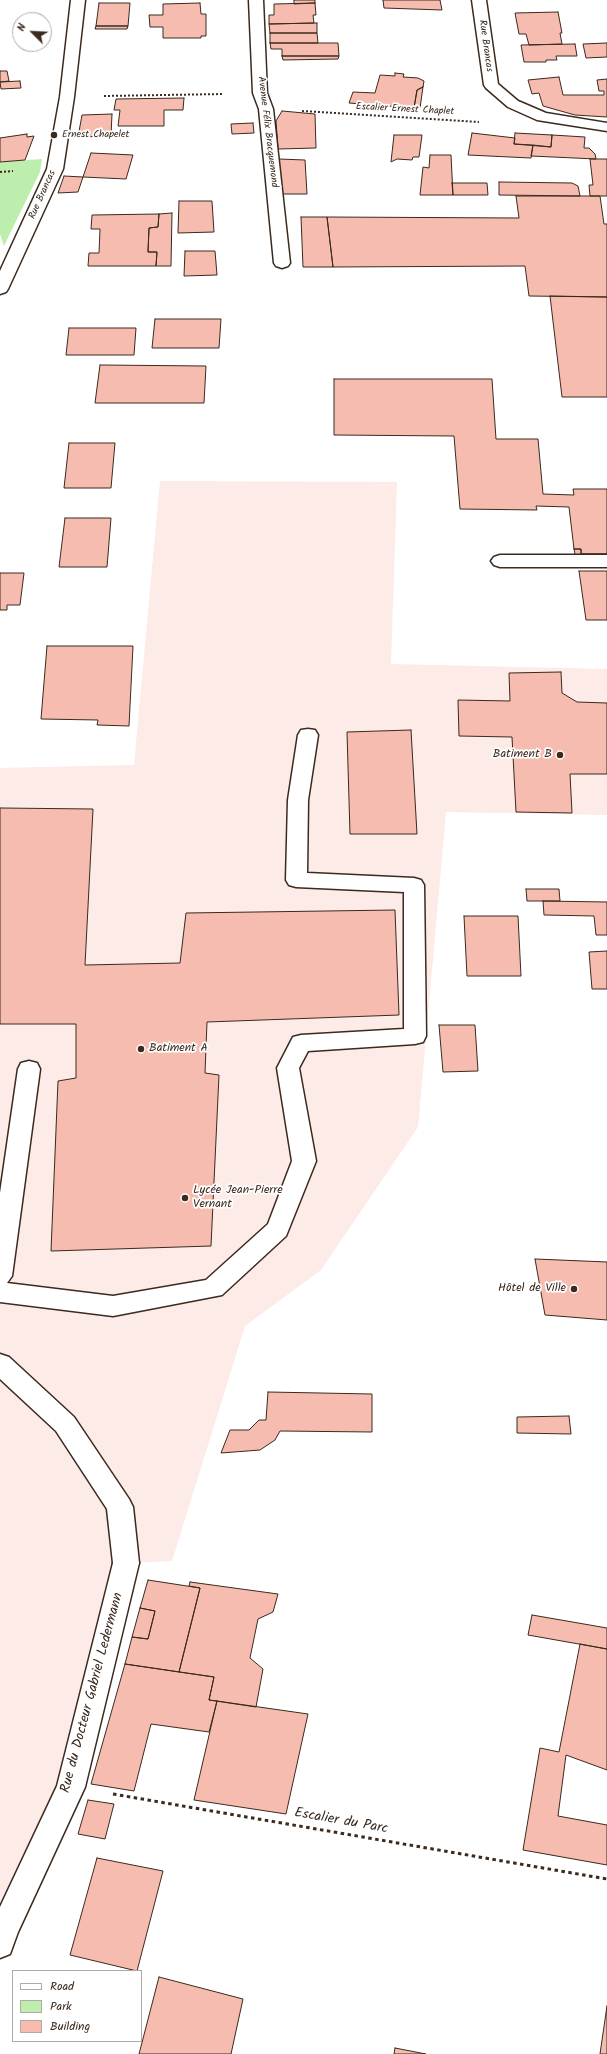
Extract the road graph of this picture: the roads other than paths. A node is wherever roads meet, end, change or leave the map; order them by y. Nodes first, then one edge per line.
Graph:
1 (78, 0) edge
2 (256, 0) edge
3 (479, 0) edge
4 (607, 127) edge
5 (282, 263) dead end
6 (2, 281) edge
7 (500, 561) dead end
8 (607, 562) edge
9 (308, 735) dead end
10 (29, 1069) dead end
11 (0, 1276) edge
12 (0, 1292) edge
13 (0, 1364) edge
14 (1, 1930) edge

1 - 6 street, Rue Brancas
2 - 5 street, Avenue Félix Bracquemond
3 - 4 street, Rue Brancas
7 - 8 street
9 - 12 street
10 - 11 street
13 - 14 street, Rue du Docteur Gabriel Ledermann

